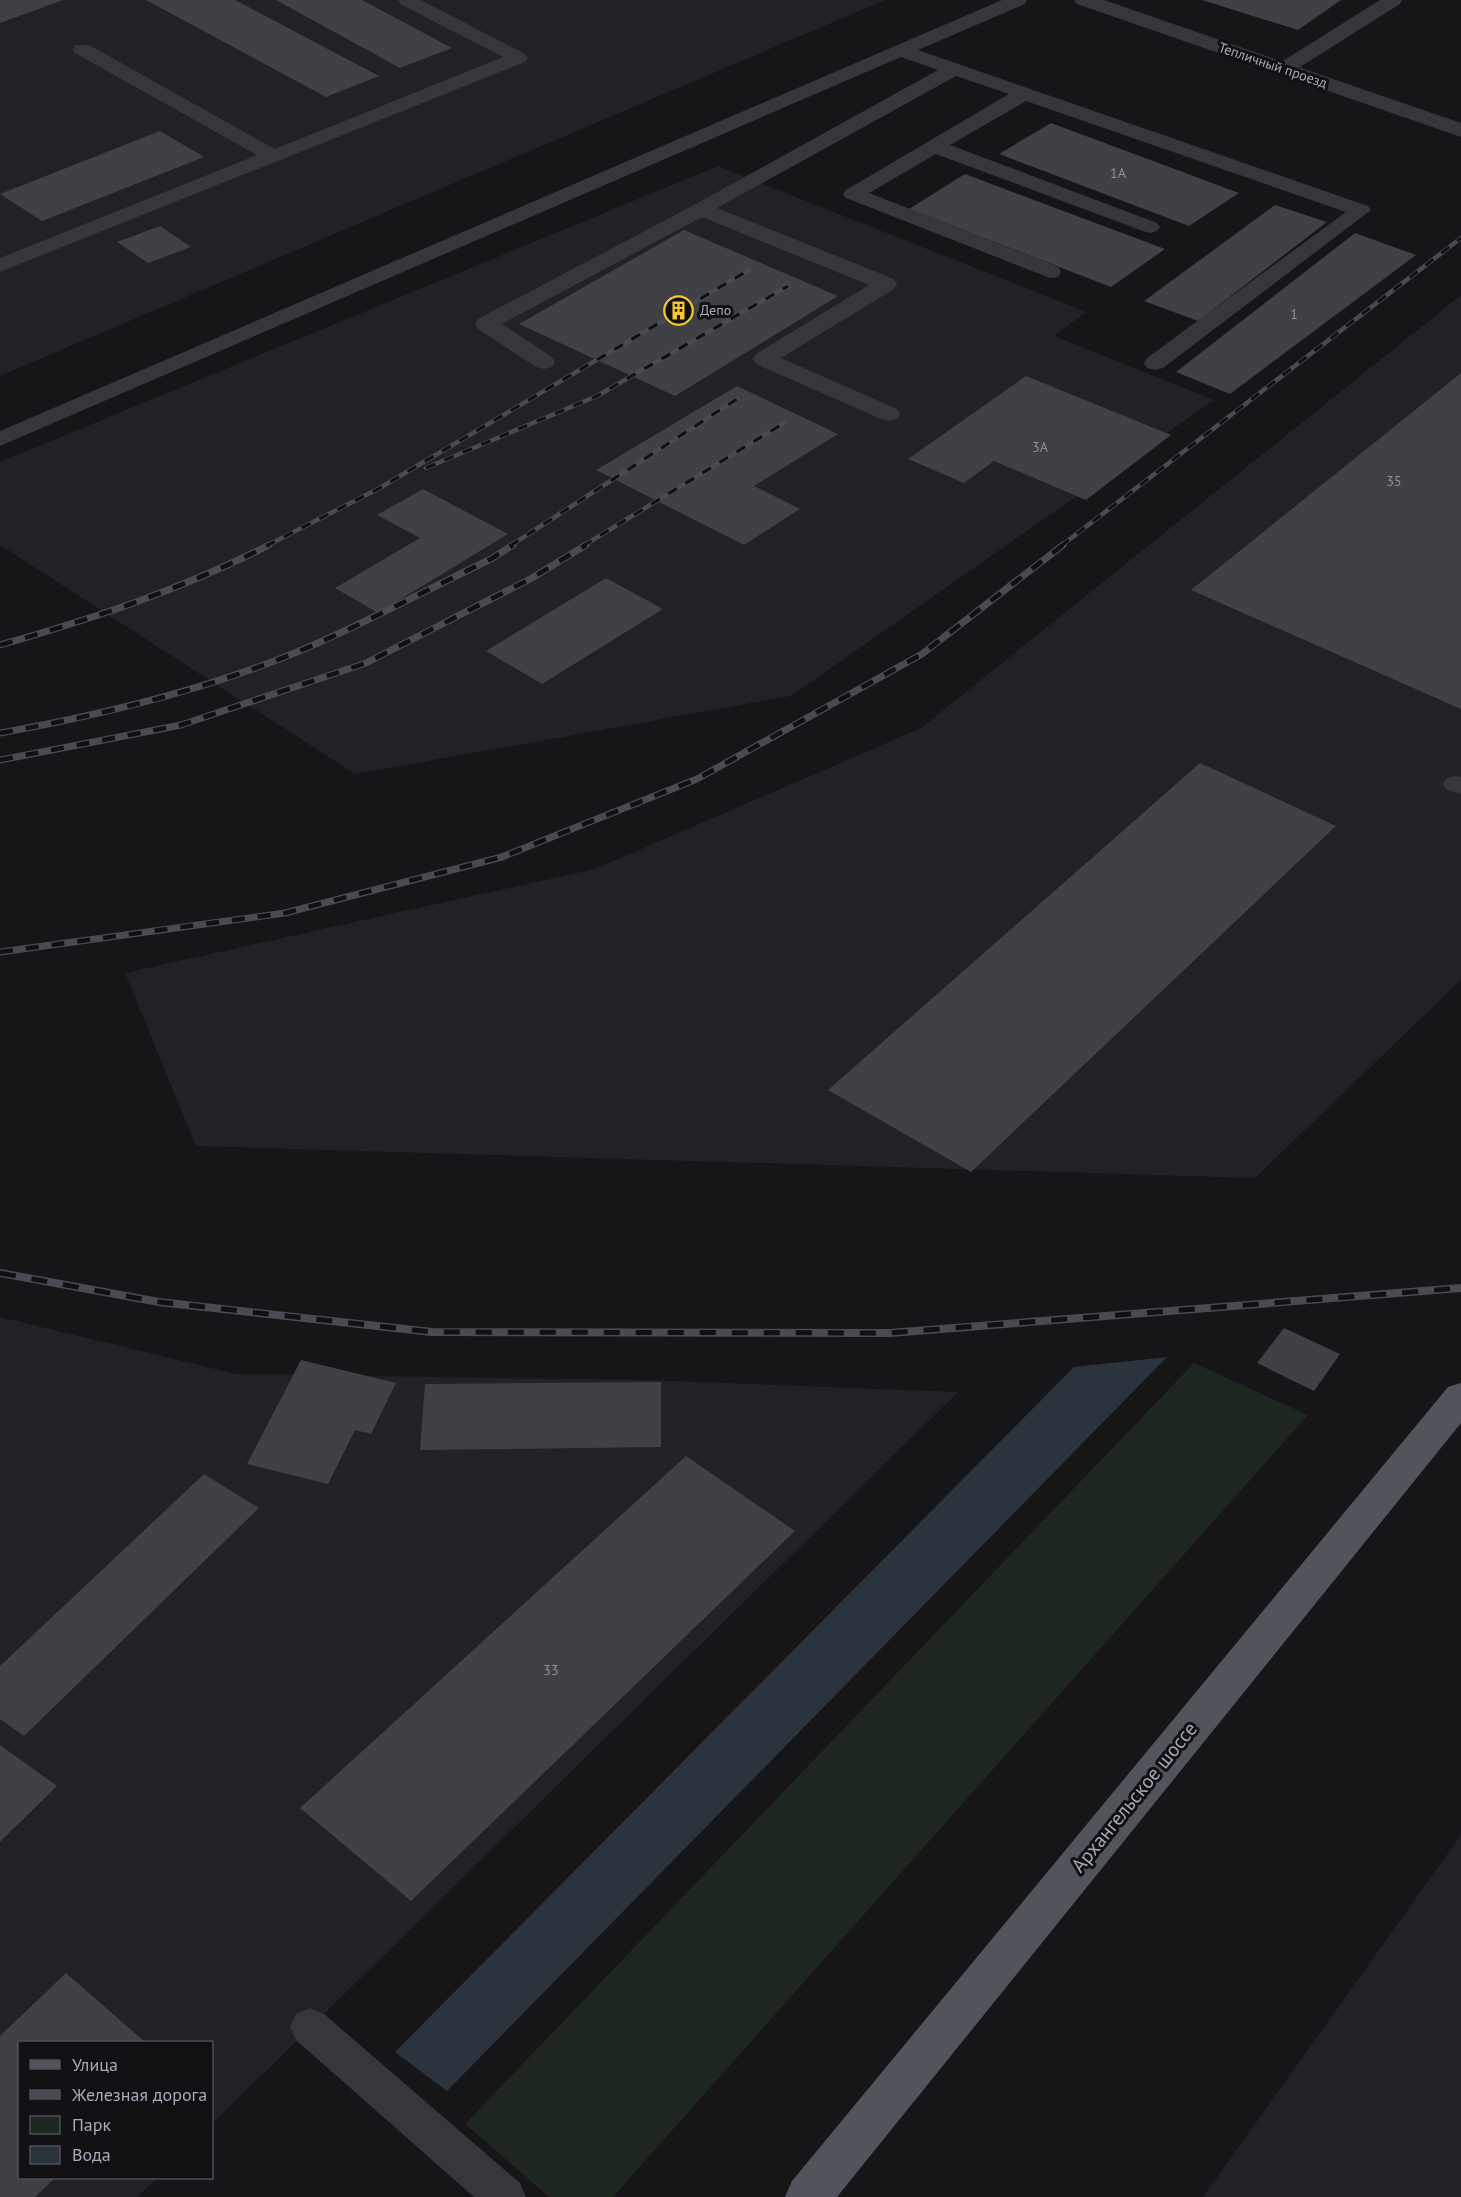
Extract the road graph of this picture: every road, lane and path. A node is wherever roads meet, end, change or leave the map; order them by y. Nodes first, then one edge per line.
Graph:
1 (407, 0) edge
2 (1018, 0) edge
3 (1084, 0) edge
4 (1393, 0) edge
5 (82, 49) dead end
6 (899, 50) junction
7 (954, 69) junction
8 (1285, 69) junction
9 (1025, 93) junction
10 (1461, 130) edge
11 (934, 146) junction
12 (273, 156) junction
13 (701, 208) junction
14 (1150, 227) dead end
15 (0, 266) edge
16 (1050, 272) dead end
17 (544, 362) dead end
18 (1155, 363) dead end
19 (889, 414) dead end
20 (0, 439) edge
21 (1461, 1397) edge
22 (310, 2027) dead end
23 (505, 2197) edge
24 (808, 2197) edge

1 - 12 lane
2 - 6 lane
3 - 8 street, Тепличный проезд
4 - 8 lane
5 - 12 lane
6 - 7 lane
6 - 20 lane
7 - 9 lane
7 - 13 lane
8 - 10 street, Тепличный проезд
9 - 11 lane
9 - 18 lane
11 - 14 lane
11 - 16 lane
12 - 15 lane
13 - 17 lane
13 - 19 lane
21 - 24 main road, Архангельское шоссе
22 - 23 lane

